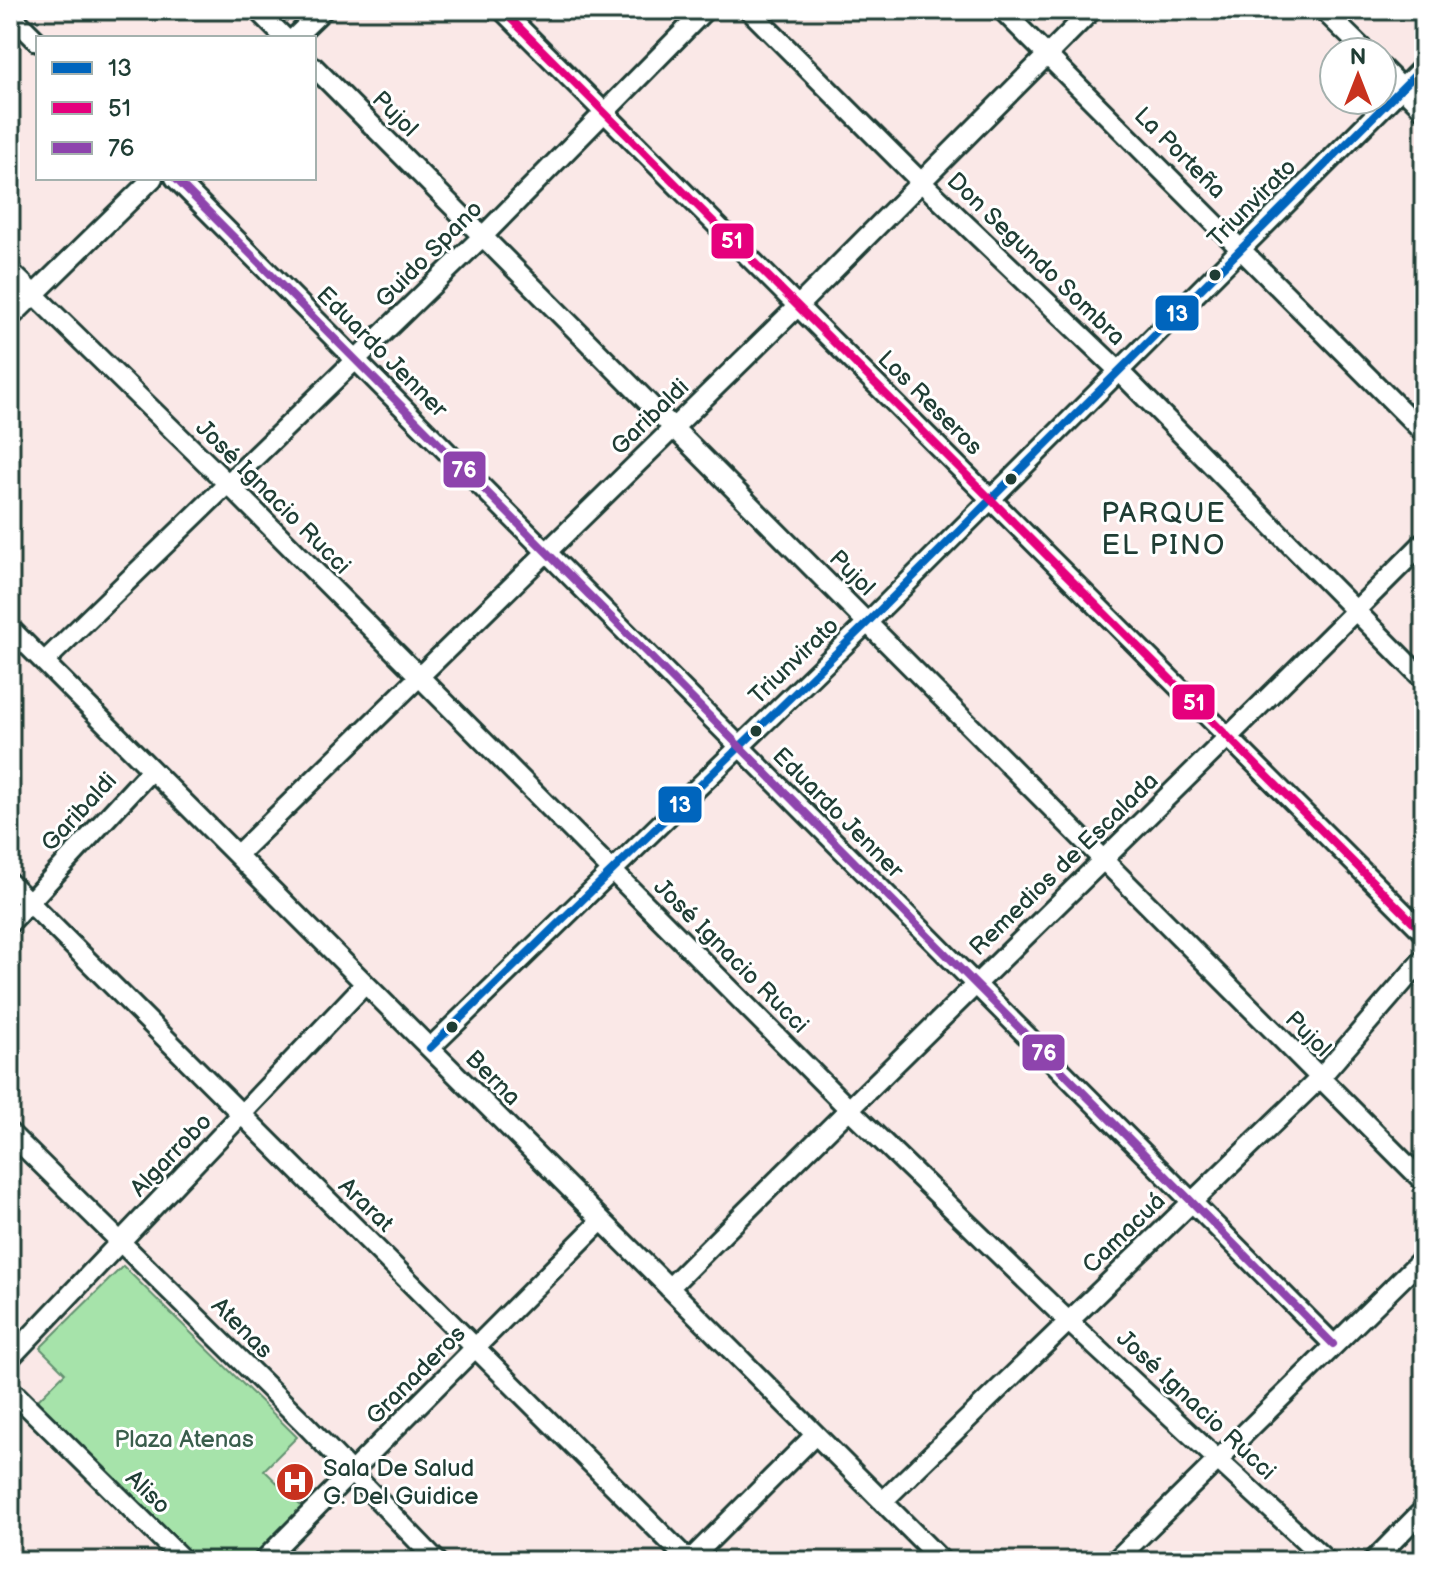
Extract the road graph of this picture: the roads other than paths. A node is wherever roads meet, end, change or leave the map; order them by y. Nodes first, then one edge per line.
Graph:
1 (257, 10) edge
2 (323, 10) edge
3 (502, 10) edge
4 (705, 10) edge
5 (749, 10) edge
6 (1002, 10) edge
7 (1092, 10) edge
8 (1323, 10) edge
9 (10, 14) edge
10 (283, 36) edge
11 (296, 36) edge
12 (1350, 36) edge
13 (36, 40) edge
14 (1047, 55) junction
15 (1424, 66) edge
16 (316, 69) edge
17 (1398, 84) edge
18 (1402, 88) junction
19 (1424, 110) edge
20 (604, 113) junction
21 (151, 180) edge
22 (177, 180) edge
23 (920, 181) junction
24 (483, 236) junction
25 (1242, 248) junction
26 (10, 271) edge
27 (33, 295) junction
28 (799, 305) junction
29 (10, 318) edge
30 (357, 359) junction
31 (1119, 371) junction
32 (673, 428) junction
33 (1424, 433) edge
34 (227, 483) junction
35 (991, 499) junction
36 (1424, 542) edge
37 (544, 553) junction
38 (1355, 611) junction
39 (868, 622) junction
40 (10, 628) edge
41 (44, 662) junction
42 (418, 678) junction
43 (1424, 680) edge
44 (1228, 739) junction
45 (739, 748) junction
46 (151, 770) junction
47 (238, 854) junction
48 (1102, 862) junction
49 (612, 871) junction
50 (10, 883) edge
51 (29, 902) junction
52 (10, 923) edge
53 (1424, 933) edge
54 (1424, 958) edge
55 (975, 983) junction
56 (365, 984) junction
57 (430, 1048) junction
58 (1319, 1079) junction
59 (848, 1108) junction
60 (241, 1117) junction
61 (10, 1133) edge
62 (1424, 1182) edge
63 (1192, 1200) junction
64 (601, 1221) junction
65 (120, 1242) junction
66 (1424, 1257) edge
67 (669, 1288) junction
68 (1067, 1320) junction
69 (1333, 1344) junction
70 (477, 1348) junction
71 (10, 1358) edge
72 (10, 1389) edge
73 (815, 1435) junction
74 (1219, 1458) junction
75 (351, 1474) junction
76 (883, 1501) junction
77 (1424, 1509) edge
78 (184, 1561) edge
79 (263, 1561) edge
80 (437, 1561) edge
81 (689, 1561) edge
82 (942, 1561) edge
83 (1115, 1561) edge
84 (1327, 1561) edge
85 (1373, 1561) edge

1 - 10 street
2 - 11 street
3 - 20 street, Los Reseros
4 - 20 street, Guido Spano
5 - 23 street, Don Segundo Sombra
6 - 14 street, La Porteña
7 - 14 street, Garibaldi
8 - 12 street
9 - 13 street
14 - 23 street, Garibaldi
14 - 25 street, La Porteña
15 - 18 street, Triunvirato
16 - 24 street, Pujol
17 - 18 street
18 - 19 street
18 - 25 street, Triunvirato
20 - 24 street, Guido Spano
20 - 28 street, Los Reseros
21 - 27 street
22 - 30 street, Eduardo Jenner
23 - 28 street, Garibaldi
23 - 31 street, Don Segundo Sombra
24 - 30 street, Guido Spano
24 - 32 street, Pujol
25 - 31 street, Triunvirato
25 - 33 street, La Porteña
26 - 27 street, José Ignacio Rucci
27 - 29 street
27 - 34 street, José Ignacio Rucci
28 - 32 street, Garibaldi
28 - 35 street, Los Reseros
30 - 34 street, Guido Spano
30 - 37 street, Eduardo Jenner
31 - 35 street, Triunvirato
31 - 38 street, Don Segundo Sombra
32 - 37 street, Garibaldi
32 - 39 street, Pujol
34 - 41 street, Guido Spano
34 - 42 street, José Ignacio Rucci
35 - 39 street, Triunvirato
35 - 44 street, Los Reseros
36 - 38 street, Remedios de Escalada
37 - 42 street, Garibaldi
37 - 45 street, Eduardo Jenner
38 - 43 street, Don Segundo Sombra
38 - 44 street, Remedios de Escalada
39 - 45 street, Triunvirato
39 - 48 street, Pujol
40 - 41 street, Berna
41 - 46 street, Berna
42 - 47 street, Garibaldi
42 - 49 street, José Ignacio Rucci
44 - 48 street, Remedios de Escalada
44 - 53 street, Los Reseros
45 - 49 street, Triunvirato
45 - 55 street, Eduardo Jenner
46 - 47 street, Berna
46 - 51 street, Garibaldi
47 - 56 street, Berna
48 - 55 street, Remedios de Escalada
48 - 58 street, Pujol
49 - 57 street, Triunvirato
49 - 59 street, José Ignacio Rucci
50 - 51 street, Ararat
51 - 52 street, Garibaldi
51 - 60 street, Ararat
54 - 58 street, Camacuá
55 - 59 street, Remedios de Escalada
55 - 63 street, Eduardo Jenner
56 - 57 street, Berna
56 - 60 street, Algarrobo
57 - 64 street, Berna
58 - 62 street, Pujol
58 - 63 street, Camacuá
59 - 67 street, Remedios de Escalada
59 - 68 street, José Ignacio Rucci
60 - 65 street, Algarrobo
60 - 70 street, Ararat
61 - 65 street, Atenas
63 - 68 street, Camacuá
63 - 69 street, Eduardo Jenner
64 - 67 street, Berna
64 - 70 street, Granaderos
65 - 71 street, Algarrobo
65 - 75 street, Atenas
66 - 69 street
67 - 73 street, Berna
68 - 74 street, José Ignacio Rucci
68 - 76 street, Camacuá
69 - 74 street
70 - 75 street, Granaderos
70 - 81 street, Ararat
72 - 78 street, Aliso
73 - 76 street, Berna
73 - 81 street
74 - 83 street
74 - 84 street, José Ignacio Rucci
75 - 79 street, Granaderos
75 - 80 street, Atenas
76 - 82 street, Berna
77 - 85 street

